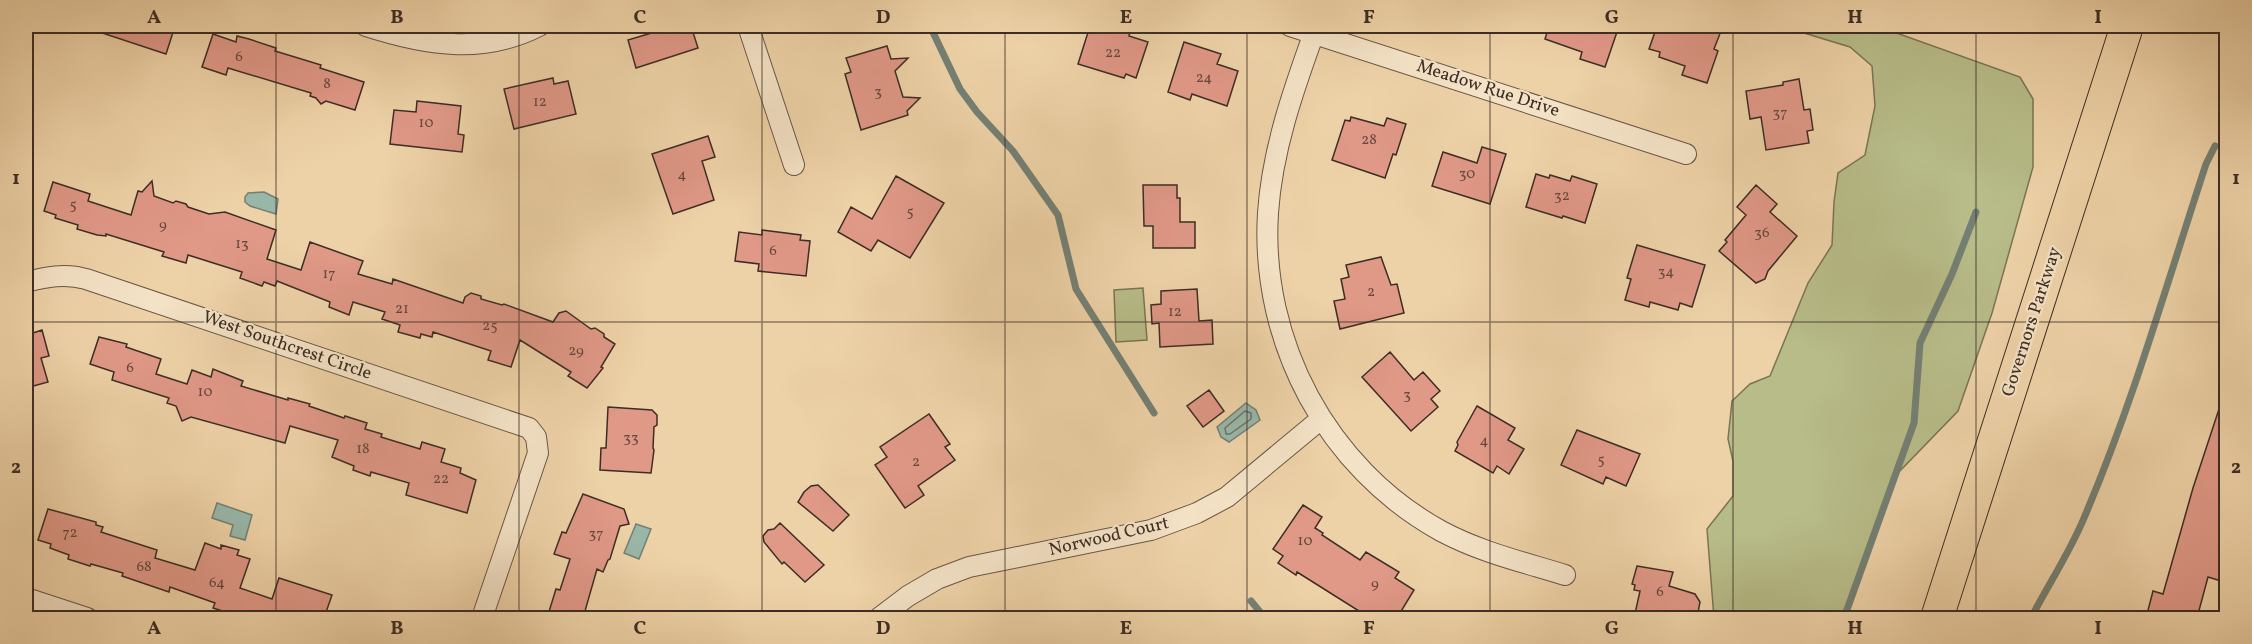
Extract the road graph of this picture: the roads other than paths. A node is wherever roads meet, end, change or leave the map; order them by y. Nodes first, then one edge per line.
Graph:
1 (366, 26) edge
2 (539, 26) edge
3 (748, 26) edge
4 (1290, 26) edge
5 (2127, 26) edge
6 (1314, 33) junction
7 (1686, 154) dead end
8 (794, 165) dead end
9 (26, 282) edge
10 (1321, 419) junction
11 (1565, 575) dead end
12 (26, 598) edge
13 (87, 618) edge
14 (482, 618) edge
15 (879, 618) edge
16 (1937, 618) edge

1 - 2 street
3 - 8 street
4 - 6 street, Meadow Rue Drive
5 - 16 main road, Governors Parkway
6 - 7 street, Meadow Rue Drive
6 - 10 street
9 - 14 street, West Southcrest Circle
10 - 11 street
10 - 15 street, Norwood Court
12 - 13 street

